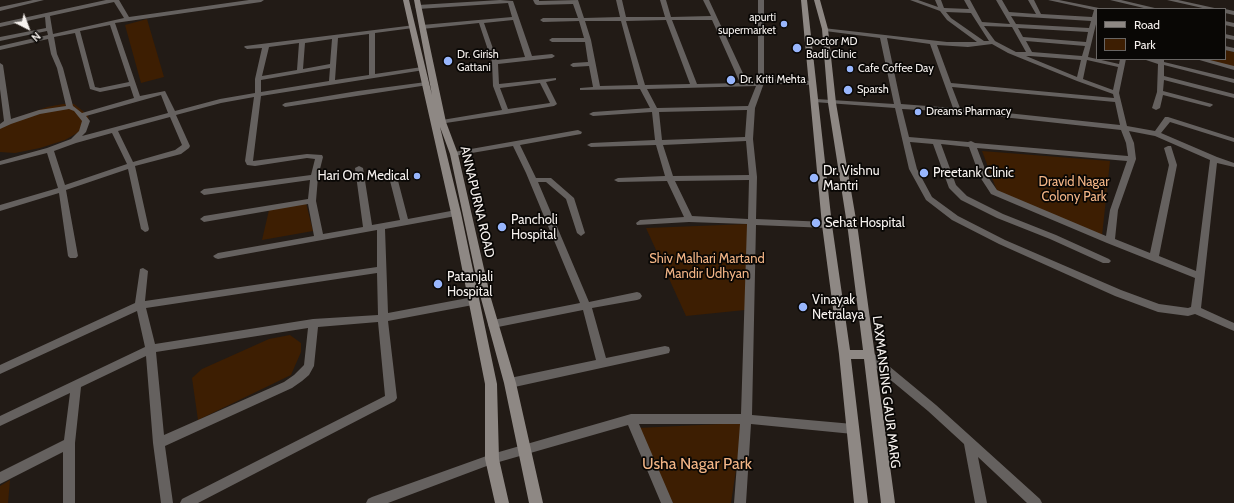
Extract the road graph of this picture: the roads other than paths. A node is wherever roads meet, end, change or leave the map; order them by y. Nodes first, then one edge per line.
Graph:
1 (41, 0) edge
2 (115, 0) edge
3 (261, 0) edge
4 (406, 0) edge
5 (536, 0) edge
6 (619, 0) edge
7 (663, 0) edge
8 (706, 0) edge
9 (761, 0) edge
10 (804, 0) edge
11 (817, 0) edge
12 (913, 0) edge
13 (938, 0) edge
14 (967, 0) edge
15 (999, 0) edge
16 (1030, 0) edge
17 (1051, 0) edge
18 (1113, 0) edge
19 (1170, 0) edge
20 (575, 1) edge
21 (473, 2) edge
22 (1200, 3) edge
23 (418, 4) edge
24 (1131, 6) edge
25 (1148, 8) edge
26 (1213, 8) edge
27 (0, 9) edge
28 (1096, 9) edge
29 (942, 10) junction
30 (973, 11) junction
31 (47, 14) junction
32 (1007, 14) junction
33 (1096, 14) edge
34 (1039, 15) junction
35 (516, 18) junction
36 (668, 18) junction
37 (714, 18) junction
38 (127, 19) junction
39 (582, 19) junction
40 (623, 19) junction
41 (1095, 19) junction
42 (543, 20) dead end
43 (112, 22) junction
44 (481, 22) junction
45 (980, 24) junction
46 (0, 25) edge
47 (1014, 26) junction
48 (417, 27) junction
49 (825, 29) junction
50 (77, 30) junction
51 (1091, 30) junction
52 (50, 32) junction
53 (372, 32) junction
54 (883, 36) junction
55 (335, 37) junction
56 (0, 38) edge
57 (552, 40) dead end
58 (588, 40) junction
59 (1023, 40) junction
60 (302, 41) junction
61 (993, 42) junction
62 (933, 43) junction
63 (982, 43) junction
64 (1088, 44) junction
65 (266, 46) junction
66 (247, 47) dead end
67 (0, 48) edge
68 (1015, 54) junction
69 (1030, 54) junction
70 (552, 56) dead end
71 (529, 58) junction
72 (1085, 58) junction
73 (1096, 59) edge
74 (1100, 60) edge
75 (1203, 60) edge
76 (1161, 61) edge
77 (495, 62) junction
78 (1122, 63) edge
79 (591, 64) junction
80 (0, 65) edge
81 (334, 65) junction
82 (573, 65) dead end
83 (1234, 68) edge
84 (422, 69) junction
85 (300, 72) junction
86 (372, 77) junction
87 (1160, 77) junction
88 (258, 79) junction
89 (554, 79) dead end
90 (542, 80) junction
91 (1078, 80) junction
92 (133, 82) junction
93 (332, 82) junction
94 (761, 82) junction
95 (1234, 82) edge
96 (813, 83) junction
97 (426, 84) junction
98 (744, 84) junction
99 (694, 85) junction
100 (948, 85) junction
101 (496, 86) junction
102 (642, 87) junction
103 (597, 88) junction
104 (582, 89) dead end
105 (1160, 92) junction
106 (1116, 93) junction
107 (258, 94) junction
108 (1234, 96) edge
109 (138, 99) junction
110 (1117, 100) junction
111 (816, 102) junction
112 (832, 103) junction
113 (284, 105) dead end
114 (1210, 105) dead end
115 (70, 107) junction
116 (899, 107) junction
117 (751, 108) junction
118 (1156, 108) dead end
119 (655, 110) junction
120 (957, 110) junction
121 (506, 112) junction
122 (172, 114) junction
123 (593, 114) dead end
124 (82, 115) junction
125 (8, 122) junction
126 (442, 122) junction
127 (0, 127) edge
128 (1124, 128) junction
129 (114, 130) junction
130 (578, 132) dead end
131 (1157, 134) junction
132 (905, 139) junction
133 (749, 140) junction
134 (1234, 140) edge
135 (73, 141) junction
136 (936, 141) junction
137 (515, 143) junction
138 (659, 143) junction
139 (971, 143) junction
140 (591, 145) dead end
141 (1168, 148) dead end
142 (50, 150) junction
143 (454, 154) junction
144 (1214, 158) junction
145 (0, 159) edge
146 (1132, 159) junction
147 (9, 160) junction
148 (0, 163) edge
149 (131, 164) junction
150 (1234, 165) edge
151 (359, 168) dead end
152 (392, 173) dead end
153 (753, 177) junction
154 (314, 178) junction
155 (670, 179) junction
156 (532, 180) junction
157 (618, 180) dead end
158 (62, 189) junction
159 (204, 192) dead end
160 (312, 201) junction
161 (0, 208) edge
162 (456, 213) junction
163 (204, 219) dead end
164 (689, 219) junction
165 (752, 221) junction
166 (405, 222) junction
167 (640, 223) dead end
168 (827, 225) junction
169 (381, 226) junction
170 (368, 228) junction
171 (145, 229) dead end
172 (581, 233) dead end
173 (319, 237) junction
174 (1110, 241) junction
175 (73, 256) dead end
176 (218, 256) dead end
177 (1154, 258) junction
178 (1106, 261) dead end
179 (383, 268) junction
180 (143, 271) dead end
181 (1200, 276) junction
182 (637, 296) dead end
183 (473, 301) junction
184 (140, 305) junction
185 (586, 305) junction
186 (1196, 310) junction
187 (383, 318) junction
188 (313, 323) junction
189 (493, 324) junction
190 (1234, 326) edge
191 (151, 349) junction
192 (665, 350) dead end
193 (845, 354) junction
194 (868, 355) junction
195 (602, 362) junction
196 (0, 370) edge
197 (510, 383) junction
198 (76, 384) junction
199 (746, 419) junction
200 (631, 420) junction
201 (0, 421) edge
202 (853, 429) junction
203 (969, 441) junction
204 (69, 443) junction
205 (159, 443) junction
206 (524, 450) junction
207 (492, 459) junction
208 (0, 478) edge
209 (68, 502) edge
210 (167, 503) edge
211 (186, 503) edge
212 (372, 503) edge
213 (502, 503) edge
214 (536, 503) edge
215 (668, 503) edge
216 (740, 503) edge
217 (861, 503) edge
218 (888, 503) edge
219 (981, 503) edge
220 (1036, 503) edge

1 - 27 street
2 - 31 street
2 - 38 street
3 - 38 street
4 - 48 main road, ANNAPURNA ROAD
5 - 20 street
6 - 40 street
7 - 36 street
8 - 37 street
9 - 94 street
10 - 96 main road
11 - 49 main road, LAXMANSING GAUR MARG
12 - 29 street
13 - 29 street
14 - 30 street
15 - 32 street
16 - 34 street
17 - 28 street
18 - 24 street
19 - 22 street
20 - 39 street
21 - 23 street
21 - 35 street
22 - 26 street
23 - 48 main road, ANNAPURNA ROAD
24 - 25 street
29 - 30 street
29 - 63 street
30 - 45 street
31 - 46 street
31 - 52 street
32 - 34 street
32 - 47 street
33 - 41 street
34 - 41 street
35 - 44 street
35 - 71 street
36 - 37 street
36 - 40 street
36 - 99 street
37 - 98 street
38 - 43 street
39 - 40 street
39 - 42 street
39 - 58 street
40 - 102 street
41 - 51 street
43 - 50 street
43 - 92 street
44 - 48 street
44 - 77 street
45 - 47 street
45 - 61 street
47 - 51 street
47 - 59 street
48 - 53 street
48 - 84 main road, ANNAPURNA ROAD
48 - 126 main road, ANNAPURNA ROAD
49 - 54 street
49 - 112 main road, LAXMANSING GAUR MARG
50 - 52 street
50 - 92 street
51 - 64 street
52 - 56 street
52 - 67 street
52 - 115 street
53 - 55 street
53 - 86 street
54 - 62 street
54 - 116 street
55 - 60 street
55 - 81 street
57 - 58 street
58 - 79 street
59 - 64 street
59 - 69 street
60 - 65 street
60 - 85 street
61 - 63 street
61 - 68 street
62 - 63 street
62 - 100 street
64 - 72 street
65 - 66 street
65 - 88 street
68 - 69 street
68 - 91 street
69 - 72 street
70 - 71 street
71 - 77 street
72 - 73 street
72 - 91 street
74 - 78 street
75 - 83 street
76 - 87 street
76 - 95 street
77 - 101 street
78 - 106 street
79 - 82 street
79 - 103 street
80 - 125 street
81 - 85 street
81 - 93 street
84 - 86 street
84 - 97 main road, ANNAPURNA ROAD
85 - 88 street
86 - 93 street
87 - 105 street
87 - 108 street
88 - 107 street
89 - 90 street
90 - 101 street
90 - 121 street
91 - 106 street
92 - 109 street
93 - 107 street
94 - 96 street
94 - 98 street
94 - 117 street
96 - 111 main road
97 - 113 street
97 - 162 main road, ANNAPURNA ROAD
98 - 99 street
99 - 102 street
100 - 110 street
100 - 120 street
101 - 121 street
102 - 103 street
102 - 119 street
103 - 104 street
105 - 114 street
105 - 118 street
106 - 110 street
107 - 122 street
107 - 154 street
109 - 122 street
109 - 124 street
110 - 128 street
111 - 112 street
111 - 168 main road
112 - 116 street
112 - 194 main road, LAXMANSING GAUR MARG
115 - 124 street
115 - 125 street
116 - 120 street
116 - 132 street
117 - 119 street
117 - 133 street
119 - 123 street
119 - 138 street
120 - 128 street
121 - 126 street
122 - 129 street
122 - 149 street
124 - 135 street
125 - 127 street
126 - 143 main road, ANNAPURNA ROAD
128 - 131 street
128 - 146 street
129 - 135 street
129 - 149 street
130 - 137 street
131 - 134 street
131 - 144 street
132 - 136 street
132 - 186 street
133 - 138 street
133 - 153 street
135 - 142 street
136 - 139 street
136 - 178 street
137 - 143 street
137 - 156 street
138 - 140 street
138 - 155 street
139 - 146 street
139 - 174 street
141 - 177 street
142 - 147 street
142 - 158 street
143 - 189 main road, ANNAPURNA ROAD
144 - 150 street
144 - 181 street
145 - 147 street
146 - 174 street
147 - 148 street
149 - 158 street
149 - 171 street
151 - 170 street
152 - 166 street
153 - 155 street
153 - 165 street
154 - 159 street
154 - 160 street
155 - 157 street
155 - 164 street
156 - 172 street
156 - 185 street
158 - 161 street
158 - 175 street
160 - 163 street
160 - 173 street
162 - 166 street
162 - 183 main road, ANNAPURNA ROAD
164 - 165 street
164 - 167 street
165 - 168 street
165 - 199 street
166 - 169 street
168 - 193 main road
169 - 170 street
169 - 179 street
170 - 173 street
173 - 176 street
174 - 177 street
177 - 181 street
179 - 184 street
179 - 187 street
180 - 184 street
181 - 186 street
182 - 185 street
183 - 187 street
183 - 207 main road, ANNAPURNA ROAD
184 - 191 street
184 - 196 street
185 - 189 street
185 - 195 street
186 - 190 street
187 - 188 street
187 - 211 street
188 - 191 street
188 - 205 street
189 - 197 main road, ANNAPURNA ROAD
191 - 198 street
191 - 205 street
192 - 195 street
193 - 194 main road
193 - 202 main road
194 - 203 street
194 - 218 main road, LAXMANSING GAUR MARG
195 - 197 street
197 - 206 main road, ANNAPURNA ROAD
198 - 201 street
198 - 204 street
199 - 200 street
199 - 202 street
199 - 216 street
200 - 206 street
200 - 215 street
202 - 217 main road
203 - 219 street
203 - 220 street
204 - 208 street
204 - 209 street
205 - 210 street
206 - 207 street
206 - 214 main road, ANNAPURNA ROAD
207 - 212 street
207 - 213 main road, ANNAPURNA ROAD

